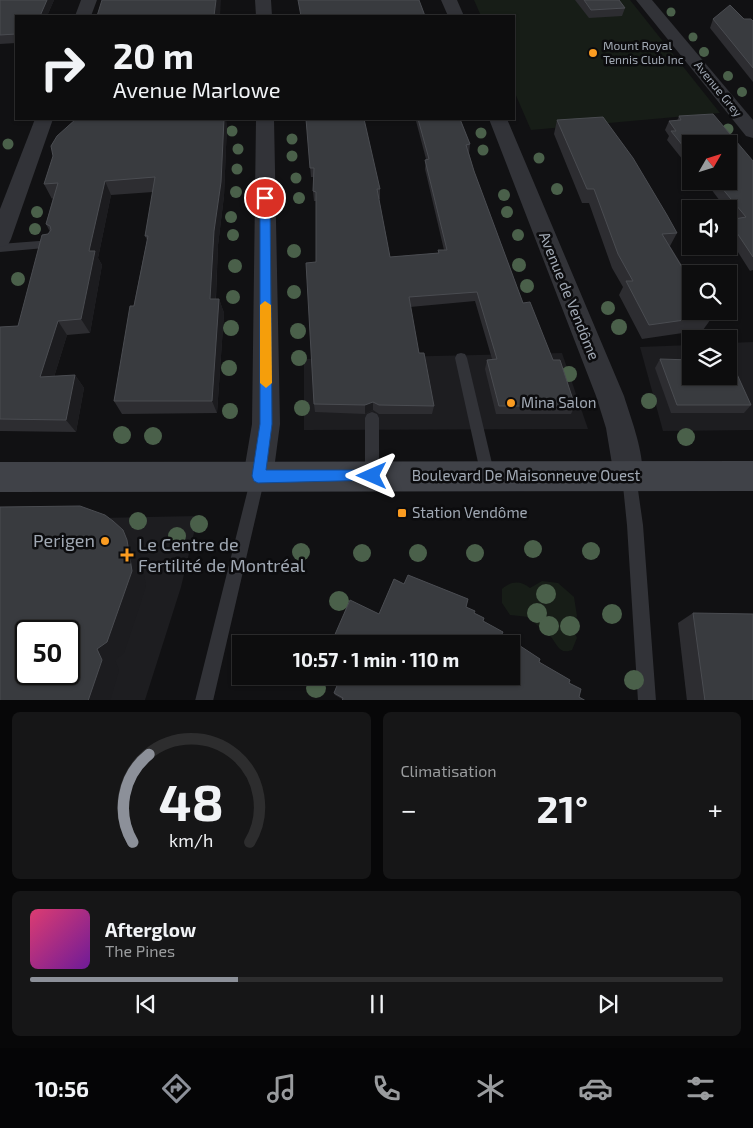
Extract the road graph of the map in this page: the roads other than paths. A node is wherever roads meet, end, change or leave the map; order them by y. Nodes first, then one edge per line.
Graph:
1 (88, 0) edge
2 (263, 0) edge
3 (449, 0) edge
4 (644, 0) edge
5 (82, 15) edge
6 (264, 15) edge
7 (456, 15) edge
8 (44, 120) edge
9 (265, 120) edge
10 (498, 120) edge
11 (753, 132) edge
12 (0, 239) edge
13 (52, 244) edge
14 (0, 248) edge
15 (461, 358) dead end
16 (372, 418) edge
17 (258, 476) junction
18 (372, 476) junction
19 (488, 476) junction
20 (629, 476) junction
21 (753, 476) edge
22 (0, 477) edge
23 (204, 700) edge
24 (647, 700) edge

1 - 5 street
2 - 6 street
3 - 7 street
4 - 11 street, Avenue Grey
8 - 12 street
9 - 17 street
10 - 20 street, Avenue de Vendôme
13 - 14 lane
15 - 19 lane
16 - 18 lane
17 - 18 main road, Boulevard De Maisonneuve Ouest
17 - 22 main road, Boulevard De Maisonneuve Ouest
17 - 23 lane
18 - 19 main road, Boulevard De Maisonneuve Ouest
19 - 20 main road, Boulevard De Maisonneuve Ouest
20 - 21 main road, Boulevard De Maisonneuve Ouest
20 - 24 lane

